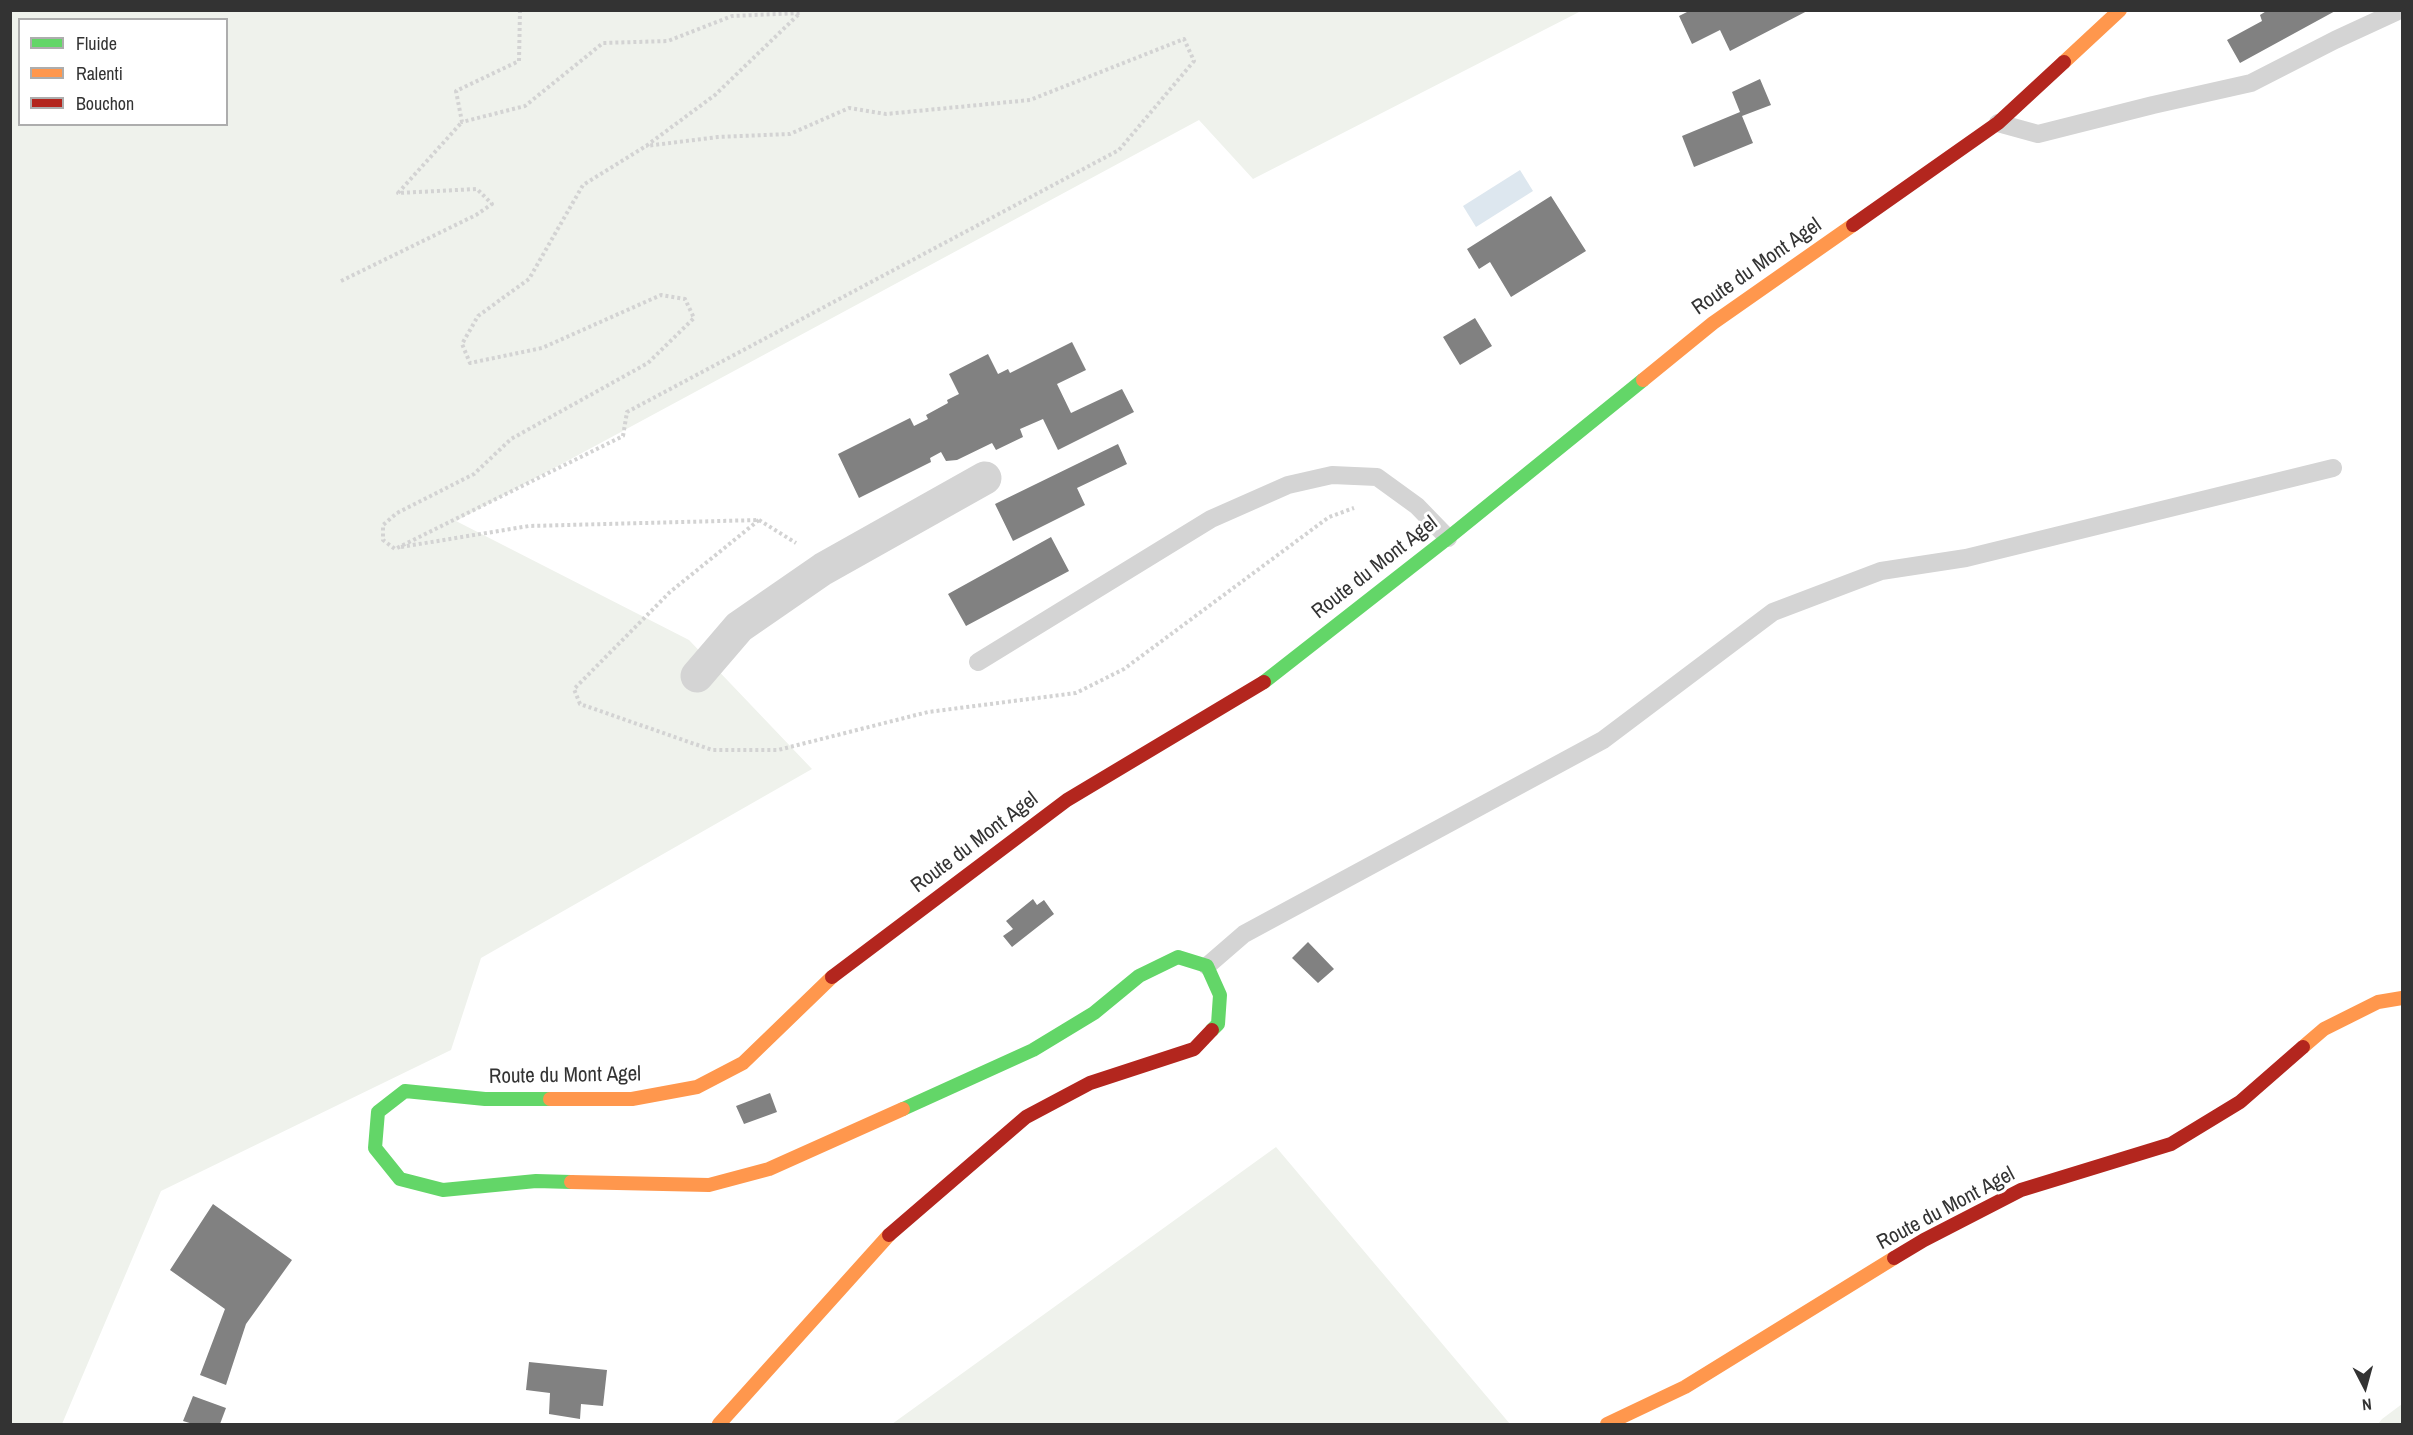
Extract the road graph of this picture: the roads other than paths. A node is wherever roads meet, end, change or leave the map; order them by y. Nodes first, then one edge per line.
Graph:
1 (2120, 10) edge
2 (2400, 10) edge
3 (1998, 123) junction
4 (2332, 468) dead end
5 (985, 478) dead end
6 (1448, 538) junction
7 (978, 662) dead end
8 (697, 676) dead end
9 (1207, 966) junction
10 (2403, 998) edge
11 (719, 1425) edge
12 (1607, 1425) edge

1 - 3 street, Route du Mont Agel
2 - 3 lane
3 - 6 street, Route du Mont Agel
4 - 9 lane
5 - 8 street
6 - 7 lane
6 - 9 street, Route du Mont Agel
9 - 11 street
10 - 12 street, Route du Mont Agel

